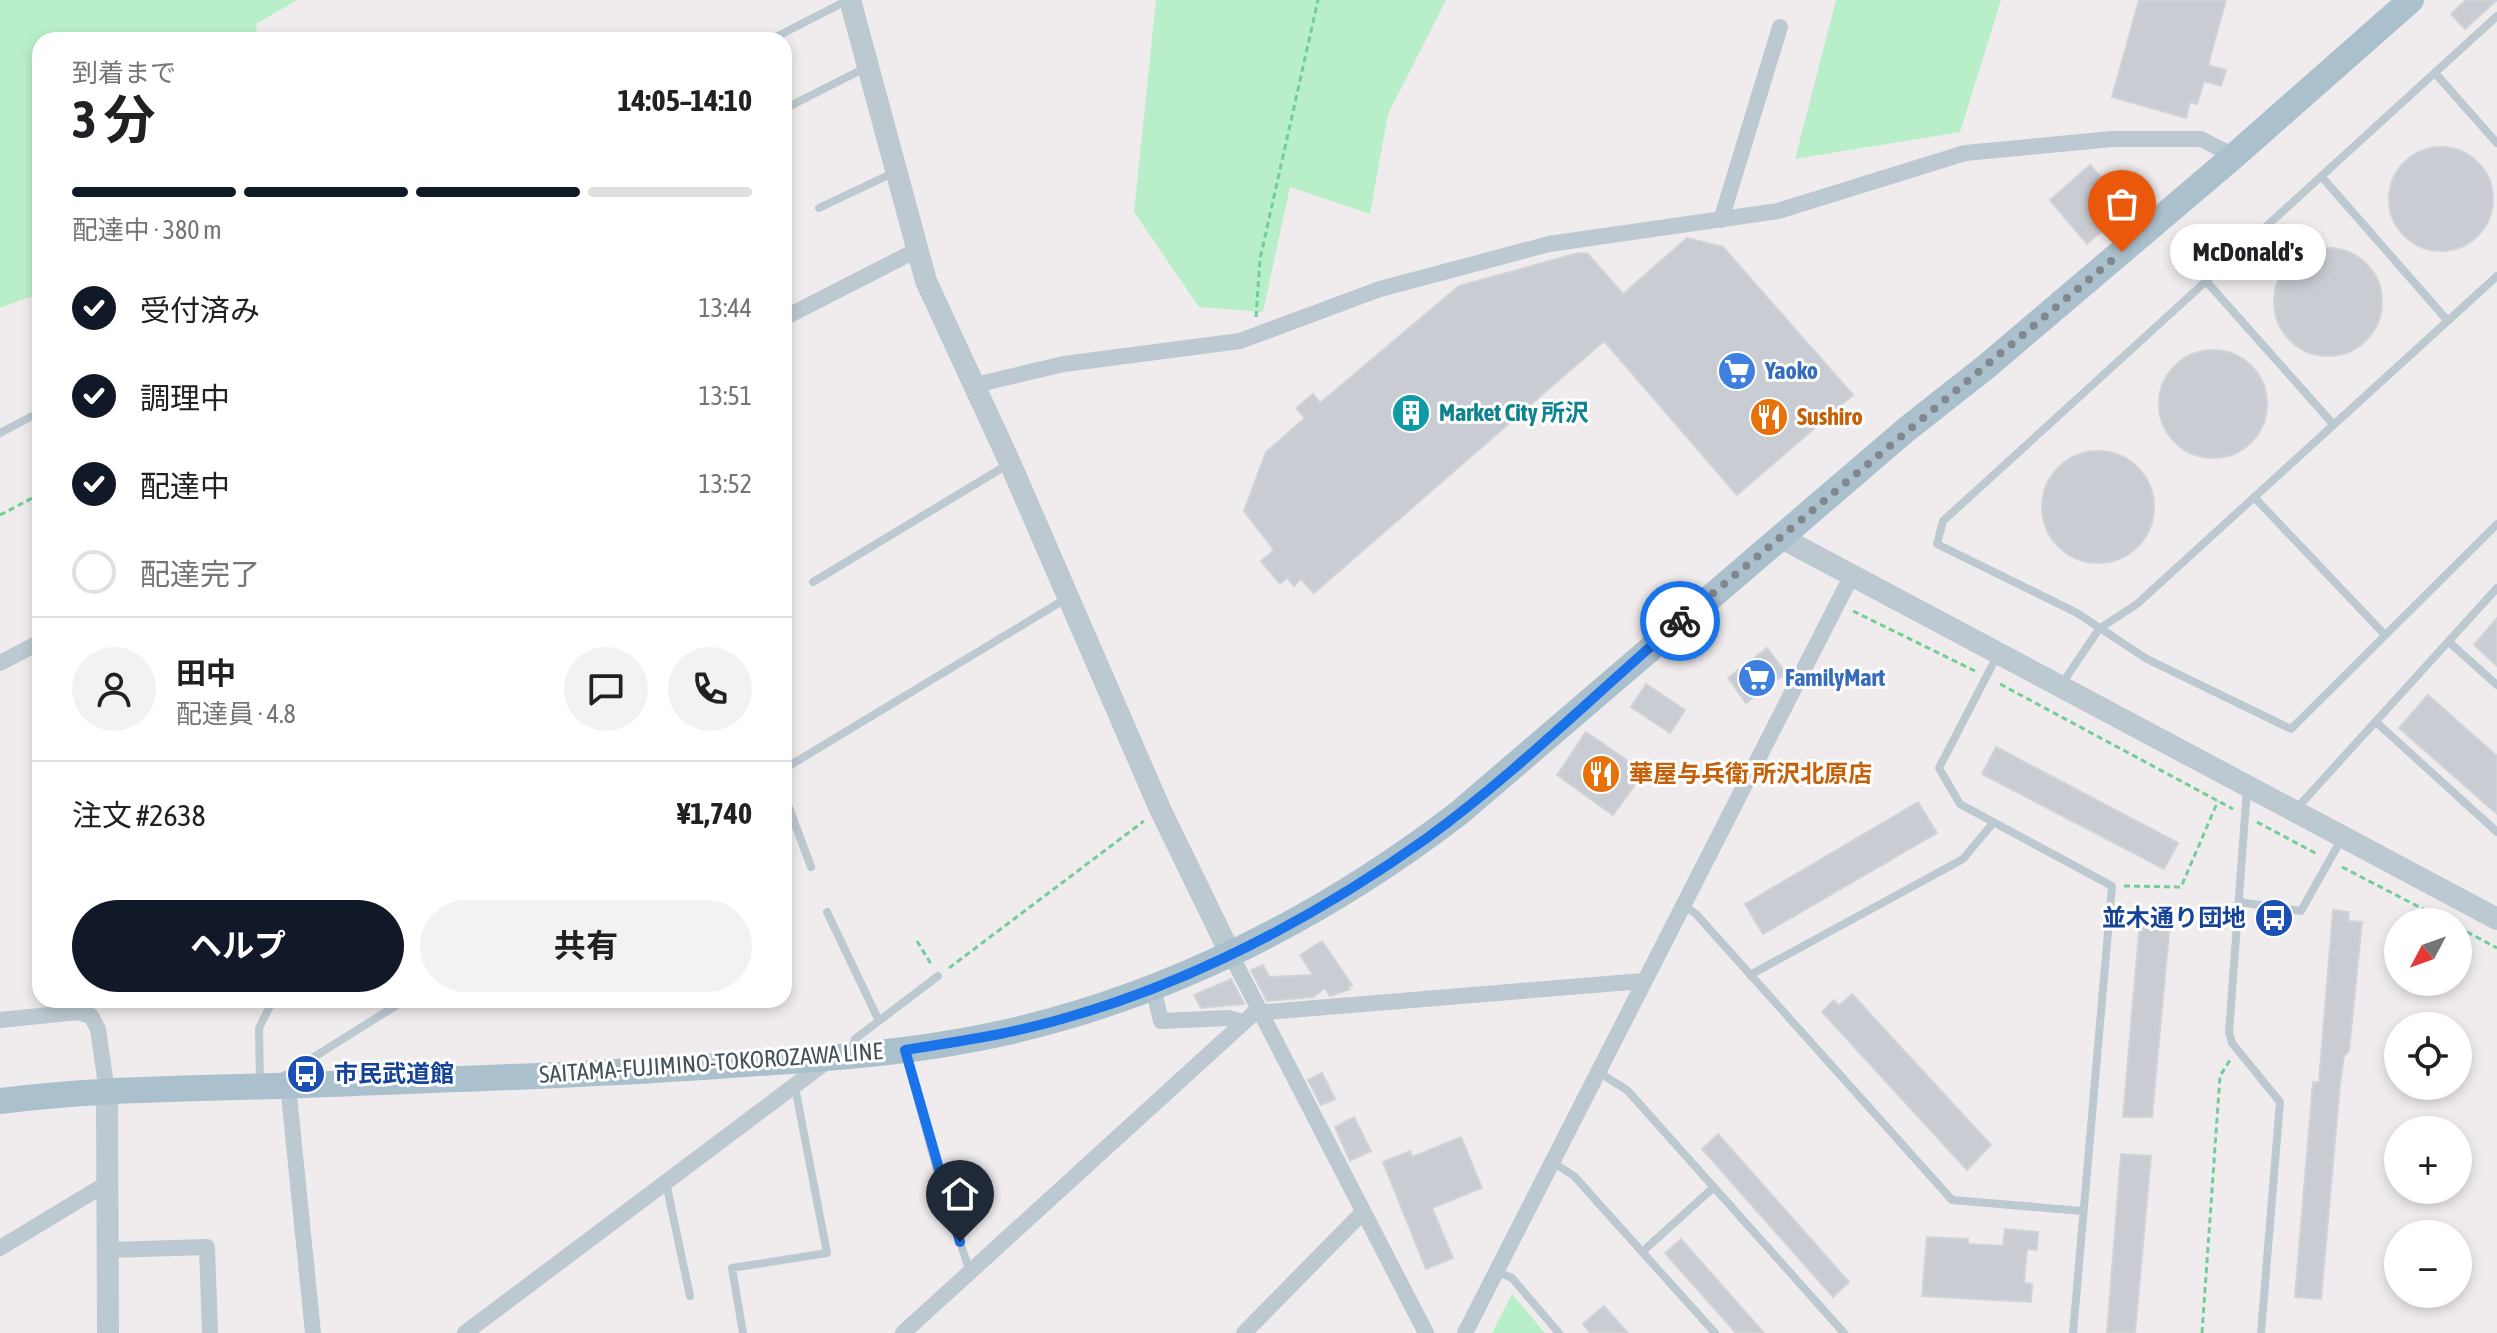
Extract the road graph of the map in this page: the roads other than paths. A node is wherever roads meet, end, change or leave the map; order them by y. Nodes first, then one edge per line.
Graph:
1 (849, 0) edge
2 (2411, 0) edge
3 (2497, 16) edge
4 (1780, 27) dead end
5 (786, 32) edge
6 (867, 66) junction
7 (2435, 73) junction
8 (792, 105) edge
9 (2497, 143) edge
10 (2234, 156) junction
11 (895, 172) junction
12 (2321, 176) junction
13 (819, 208) dead end
14 (1721, 220) junction
15 (915, 251) junction
16 (2496, 280) edge
17 (2206, 281) junction
18 (792, 314) edge
19 (2447, 320) junction
20 (975, 385) junction
21 (32, 416) edge
22 (2333, 424) junction
23 (0, 433) edge
24 (1010, 463) junction
25 (2254, 497) junction
26 (2497, 524) edge
27 (1780, 537) junction
28 (1852, 575) junction
29 (813, 582) dead end
30 (2497, 588) edge
31 (1069, 597) junction
32 (2099, 629) junction
33 (2385, 635) junction
34 (2449, 642) junction
35 (32, 646) edge
36 (1999, 652) junction
37 (0, 663) edge
38 (2497, 685) edge
39 (2060, 686) junction
40 (2376, 722) junction
41 (792, 764) edge
42 (2247, 788) junction
43 (2294, 812) junction
44 (792, 816) edge
45 (1993, 823) junction
46 (2497, 832) edge
47 (2342, 837) junction
48 (811, 867) dead end
49 (2239, 902) junction
50 (1682, 905) junction
51 (827, 912) dead end
52 (2497, 919) edge
53 (1230, 953) junction
54 (1750, 975) junction
55 (938, 976) road end
56 (1643, 981) junction
57 (1153, 988) junction
58 (269, 1008) edge
59 (392, 1008) edge
60 (1263, 1013) junction
61 (0, 1020) edge
62 (879, 1021) junction
63 (1244, 1022) junction
64 (905, 1050) junction
65 (842, 1057) junction
66 (1597, 1072) junction
67 (795, 1085) junction
68 (273, 1086) junction
69 (107, 1092) junction
70 (0, 1101) edge
71 (1551, 1162) junction
72 (109, 1182) junction
73 (666, 1183) junction
74 (1714, 1187) junction
75 (2083, 1211) junction
76 (1363, 1212) junction
77 (0, 1248) edge
78 (109, 1250) junction
79 (1642, 1252) junction
80 (1496, 1271) junction
81 (970, 1272) junction
82 (690, 1296) dead end
83 (108, 1333) edge
84 (210, 1333) edge
85 (313, 1333) edge
86 (465, 1333) edge
87 (743, 1333) edge
88 (903, 1333) edge
89 (1244, 1333) edge
90 (1426, 1333) edge
91 (1465, 1333) edge
92 (1559, 1333) edge
93 (1715, 1333) edge
94 (1844, 1333) edge
95 (2073, 1333) edge
96 (2261, 1333) edge

1 - 5 lane
1 - 6 street
2 - 10 main road, SAITAMA-FUJIMINO-TOKOROZAWA LINE
3 - 7 lane
4 - 14 street
6 - 8 lane
6 - 11 street
7 - 9 lane
7 - 12 lane
10 - 14 street
10 - 27 main road, SAITAMA-FUJIMINO-TOKOROZAWA LINE
11 - 13 lane
11 - 15 street
12 - 17 lane
12 - 19 lane
14 - 20 street
15 - 18 street
15 - 20 street
16 - 19 lane
17 - 22 lane
17 - 32 lane
19 - 22 lane
20 - 24 street
21 - 23 lane
22 - 25 lane
24 - 29 lane
24 - 31 street
25 - 32 lane
25 - 33 lane
26 - 33 lane
27 - 28 street
27 - 53 main road, SAITAMA-FUJIMINO-TOKOROZAWA LINE
28 - 36 street
28 - 50 street
30 - 34 lane
31 - 41 lane
31 - 53 street
32 - 33 lane
32 - 39 lane
34 - 38 lane
34 - 40 lane
35 - 37 street
36 - 39 street
36 - 45 lane
39 - 42 street
40 - 43 lane
40 - 46 lane
42 - 43 street
42 - 49 lane
43 - 47 street
44 - 48 lane
45 - 54 lane
45 - 75 lane
47 - 49 lane
47 - 52 street
49 - 96 lane
50 - 54 lane
50 - 56 street
51 - 62 lane
53 - 57 main road, SAITAMA-FUJIMINO-TOKOROZAWA LINE
53 - 60 street
54 - 75 lane
55 - 62 lane
56 - 60 street
56 - 66 street
57 - 63 street
57 - 64 main road, SAITAMA-FUJIMINO-TOKOROZAWA LINE
58 - 68 lane
59 - 68 lane
60 - 63 street
60 - 76 street
61 - 69 street
62 - 65 lane
63 - 81 street
64 - 65 main road, SAITAMA-FUJIMINO-TOKOROZAWA LINE
64 - 81 lane
65 - 67 street
65 - 68 main road, SAITAMA-FUJIMINO-TOKOROZAWA LINE
66 - 71 street
66 - 74 lane
67 - 73 street
67 - 87 lane
68 - 69 main road, SAITAMA-FUJIMINO-TOKOROZAWA LINE
68 - 85 street
69 - 70 main road, SAITAMA-FUJIMINO-TOKOROZAWA LINE
69 - 72 street
71 - 79 lane
71 - 80 street
72 - 77 street
72 - 78 street
73 - 82 lane
73 - 86 street
74 - 79 lane
74 - 94 lane
75 - 95 lane
76 - 89 street
76 - 90 street
78 - 83 street
78 - 84 street
79 - 93 lane
80 - 91 street
80 - 92 lane
81 - 88 street

